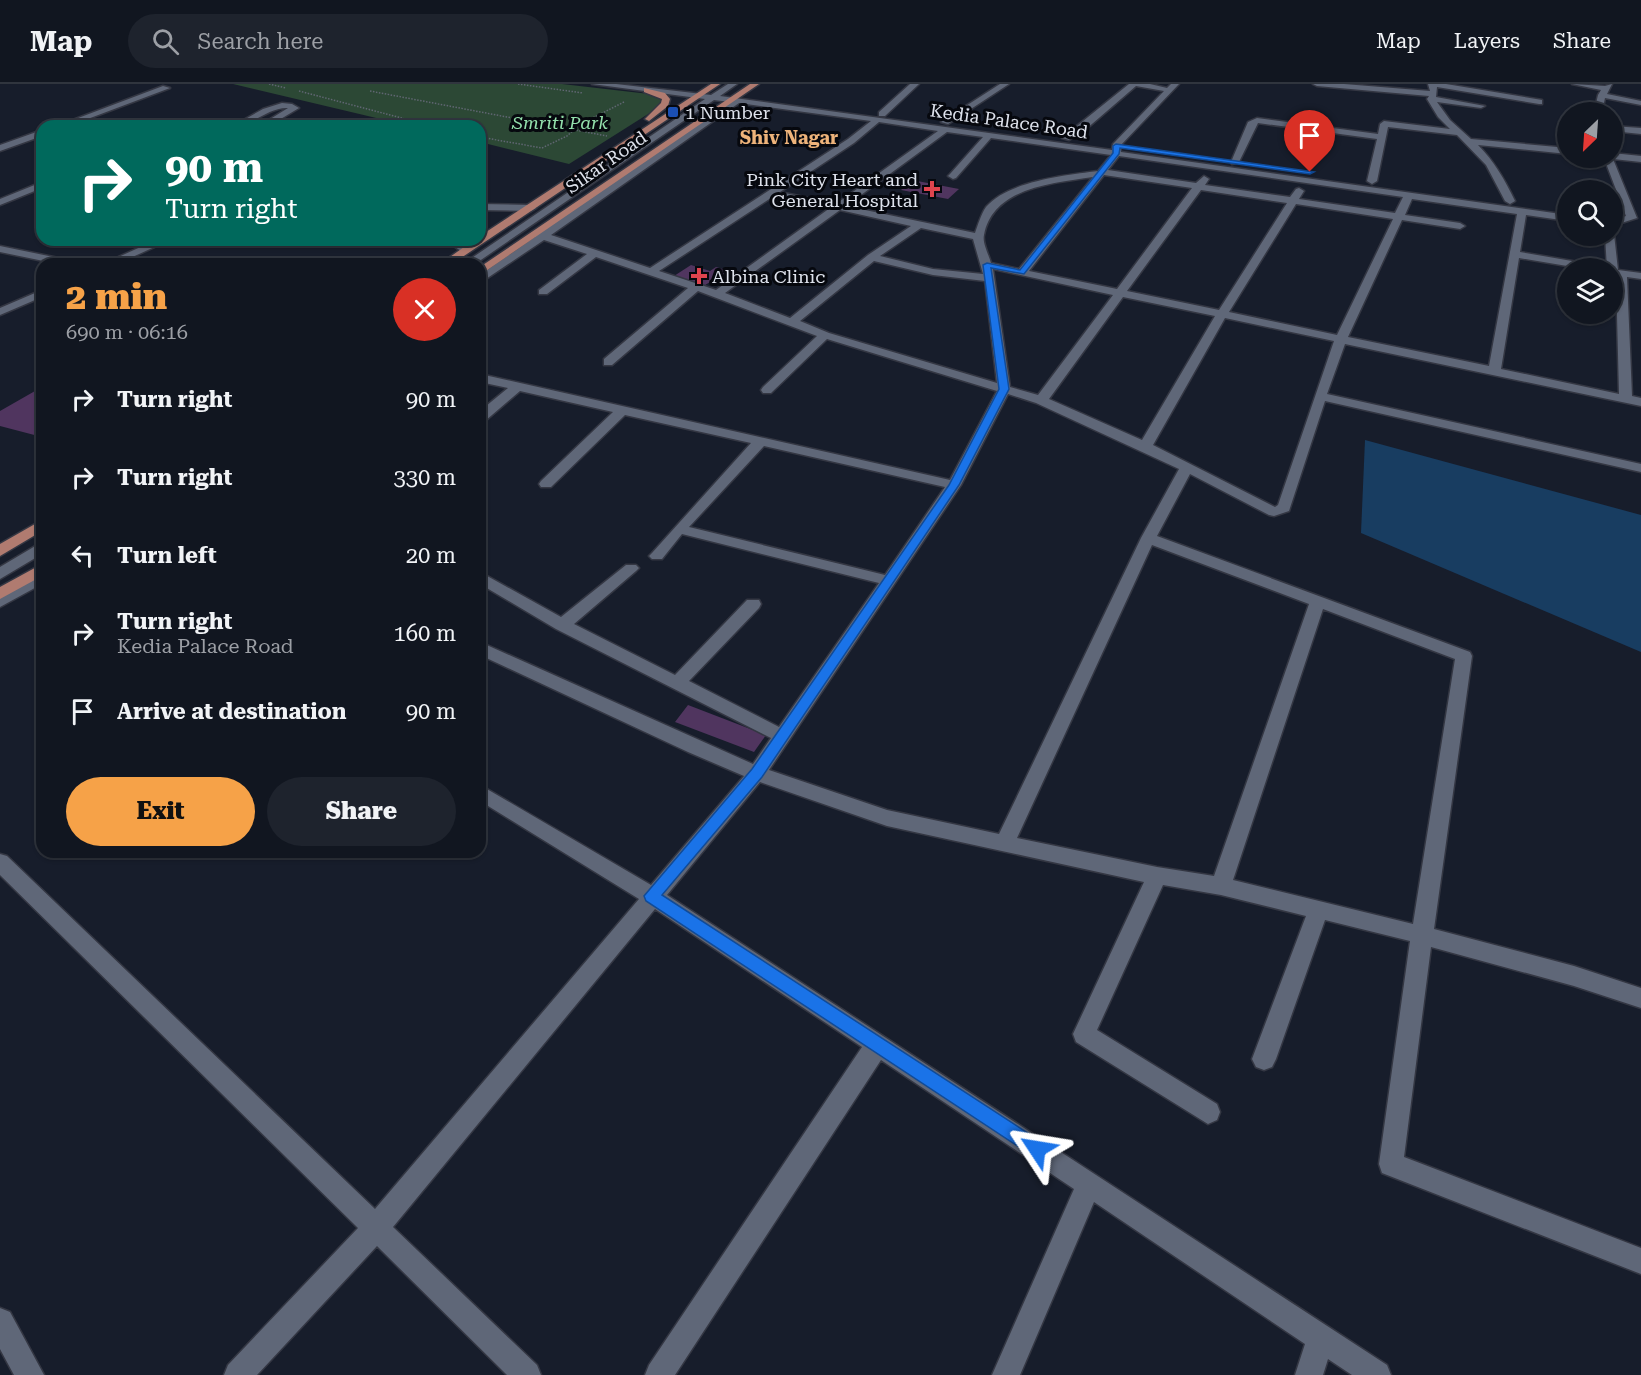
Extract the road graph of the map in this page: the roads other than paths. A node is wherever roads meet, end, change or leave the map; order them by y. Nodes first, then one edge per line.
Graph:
1 (596, 84) edge
2 (655, 84) edge
3 (733, 84) edge
4 (755, 84) edge
5 (915, 84) edge
6 (1005, 84) edge
7 (1136, 84) edge
8 (1317, 84) edge
9 (1576, 84) edge
10 (1172, 87) edge
11 (166, 88) dead end
12 (1606, 89) edge
13 (647, 90) junction
14 (1432, 90) edge
15 (715, 91) edge
16 (698, 95) junction
17 (736, 98) junction
18 (1539, 102) dead end
19 (1641, 103) edge
20 (1481, 106) dead end
21 (879, 117) junction
22 (78, 120) edge
23 (249, 120) edge
24 (274, 120) edge
25 (655, 124) junction
26 (946, 126) junction
27 (1623, 129) edge
28 (1641, 131) edge
29 (1459, 133) junction
30 (36, 135) edge
31 (988, 135) junction
32 (1383, 137) junction
33 (1066, 138) junction
34 (0, 140) edge
35 (1468, 141) junction
36 (15, 142) junction
37 (0, 148) edge
38 (1117, 149) junction
39 (1557, 150) edge
40 (1623, 157) edge
41 (1641, 159) edge
42 (1235, 162) junction
43 (1213, 167) junction
44 (1613, 168) edge
45 (1101, 172) junction
46 (952, 176) dead end
47 (1305, 181) junction
48 (1372, 181) junction
49 (36, 187) edge
50 (1198, 187) junction
51 (773, 192) junction
52 (1409, 195) junction
53 (1293, 200) junction
54 (1510, 201) junction
55 (0, 202) edge
56 (837, 206) junction
57 (486, 207) edge
58 (1557, 207) edge
59 (531, 208) junction
60 (1522, 212) junction
61 (1399, 216) junction
62 (1557, 217) edge
63 (1637, 219) edge
64 (920, 224) junction
65 (1460, 226) dead end
66 (1623, 226) edge
67 (1641, 228) edge
68 (539, 235) junction
69 (486, 237) edge
70 (978, 237) junction
71 (151, 246) edge
72 (460, 246) edge
73 (472, 246) edge
74 (0, 249) edge
75 (466, 250) junction
76 (595, 254) junction
77 (1514, 254) junction
78 (872, 257) junction
79 (44, 258) edge
80 (122, 258) edge
81 (454, 258) edge
82 (477, 258) edge
83 (1557, 261) edge
84 (987, 265) junction
85 (486, 268) edge
86 (651, 272) junction
87 (1022, 272) junction
88 (1623, 273) edge
89 (486, 275) edge
90 (1641, 276) edge
91 (990, 278) junction
92 (696, 287) junction
93 (543, 292) dead end
94 (1119, 293) junction
95 (717, 294) junction
96 (36, 296) edge
97 (0, 312) edge
98 (1222, 314) junction
99 (791, 322) junction
100 (1620, 324) edge
101 (825, 335) junction
102 (1340, 341) junction
103 (608, 362) dead end
104 (1494, 371) junction
105 (486, 379) edge
106 (517, 387) junction
107 (1004, 389) junction
108 (767, 390) dead end
109 (1320, 396) junction
110 (1626, 399) junction
111 (1041, 400) junction
112 (1641, 402) edge
113 (622, 410) junction
114 (486, 413) edge
115 (760, 441) junction
116 (1145, 446) junction
117 (1186, 468) junction
118 (1641, 468) edge
119 (546, 484) dead end
120 (954, 485) junction
121 (36, 528) edge
122 (678, 529) junction
123 (1148, 538) junction
124 (0, 551) edge
125 (36, 551) edge
126 (657, 556) dead end
127 (631, 568) dead end
128 (36, 572) edge
129 (0, 574) edge
130 (36, 581) edge
131 (486, 581) edge
132 (889, 581) junction
133 (0, 594) edge
134 (1318, 601) junction
135 (0, 602) edge
136 (753, 604) dead end
137 (562, 625) junction
138 (486, 651) edge
139 (676, 684) junction
140 (782, 736) junction
141 (757, 773) junction
142 (486, 796) edge
143 (1004, 844) junction
144 (0, 862) edge
145 (1157, 876) junction
146 (1221, 886) junction
147 (652, 896) junction
148 (1318, 911) junction
149 (1422, 935) junction
150 (1641, 998) edge
151 (877, 1045) junction
152 (1264, 1059) dead end
153 (1208, 1112) dead end
154 (1089, 1184) junction
155 (376, 1228) junction
156 (1641, 1261) edge
157 (0, 1323) edge
158 (1321, 1338) junction
159 (30, 1375) edge
160 (238, 1375) edge
161 (527, 1375) edge
162 (659, 1375) edge
163 (1006, 1375) edge
164 (1309, 1375) edge
165 (1377, 1375) edge

1 - 13 street
2 - 15 street
3 - 15 street
4 - 17 main road
5 - 21 street
6 - 26 street
7 - 10 street
7 - 33 street
8 - 14 street
9 - 12 street
10 - 38 street
11 - 22 street
12 - 19 street
13 - 16 street
13 - 25 main road
14 - 18 street
14 - 20 street
14 - 29 street
15 - 16 street
15 - 17 street, Kedia Palace Road
15 - 82 street
16 - 25 main road
17 - 21 street, Kedia Palace Road
17 - 68 street
21 - 26 street, Kedia Palace Road
21 - 51 street
23 - 24 street
25 - 59 main road
26 - 31 street, Kedia Palace Road
26 - 33 street, Kedia Palace Road
26 - 56 street
27 - 28 street
29 - 32 street
29 - 35 street
30 - 36 street
31 - 38 street, Kedia Palace Road
31 - 46 street
32 - 42 street
32 - 48 street
33 - 38 street, Kedia Palace Road
34 - 36 street
35 - 39 street
35 - 54 street
36 - 37 street
38 - 42 street, Kedia Palace Road
38 - 43 street, Kedia Palace Road
38 - 45 street
40 - 41 street
42 - 48 street, Kedia Palace Road
43 - 47 street, Kedia Palace Road
43 - 50 street
44 - 63 street
45 - 50 street
45 - 70 street
45 - 87 street
47 - 52 street, Kedia Palace Road
47 - 53 street
48 - 54 street, Kedia Palace Road
49 - 55 street
50 - 53 street
50 - 94 street
51 - 56 street
51 - 86 street
52 - 60 street, Kedia Palace Road
52 - 61 street
53 - 61 street
53 - 98 street
54 - 58 street, Kedia Palace Road
56 - 64 street
56 - 95 street
57 - 59 street
59 - 69 main road
60 - 62 street, Kedia Palace Road
60 - 77 street
61 - 65 street
61 - 102 street
64 - 70 street
64 - 78 street
66 - 67 street
68 - 76 street
68 - 85 main road
68 - 89 street
70 - 84 street
71 - 80 street
72 - 75 street
73 - 75 main road
74 - 79 street
75 - 81 main road
76 - 86 street
76 - 93 street
77 - 83 street
77 - 104 street
78 - 91 street
78 - 99 street
84 - 87 street
84 - 91 street
86 - 92 street
87 - 94 street
88 - 90 street
91 - 107 street
92 - 95 street
92 - 103 street
94 - 98 street
94 - 111 street
95 - 99 street
96 - 97 street
98 - 102 street
98 - 116 street
99 - 101 street
100 - 110 street
101 - 107 street
101 - 108 street
102 - 104 street
102 - 109 street
104 - 110 street
105 - 106 street
106 - 113 street
106 - 114 street
107 - 111 street
107 - 120 street
109 - 117 street
109 - 118 street
110 - 112 street
111 - 116 street
113 - 115 street
113 - 119 street
115 - 120 street
115 - 122 street
116 - 117 street
117 - 123 street
120 - 132 street
121 - 124 main road
122 - 126 street
122 - 132 street
123 - 134 street
123 - 143 street
125 - 129 street
127 - 137 street
128 - 133 main road
130 - 135 street
131 - 137 street
132 - 140 street
134 - 146 street
134 - 149 street
136 - 139 street
137 - 139 street
138 - 141 street
139 - 140 street
140 - 141 street
141 - 143 street
141 - 147 street
142 - 147 street
143 - 145 street
144 - 155 street
145 - 146 street
145 - 153 street
146 - 148 street
147 - 151 street
147 - 155 street
148 - 149 street
148 - 152 street
149 - 150 street
149 - 156 street
151 - 154 street
151 - 162 street
154 - 158 street
154 - 163 street
155 - 160 street
155 - 161 street
157 - 159 street
158 - 164 street
158 - 165 street

